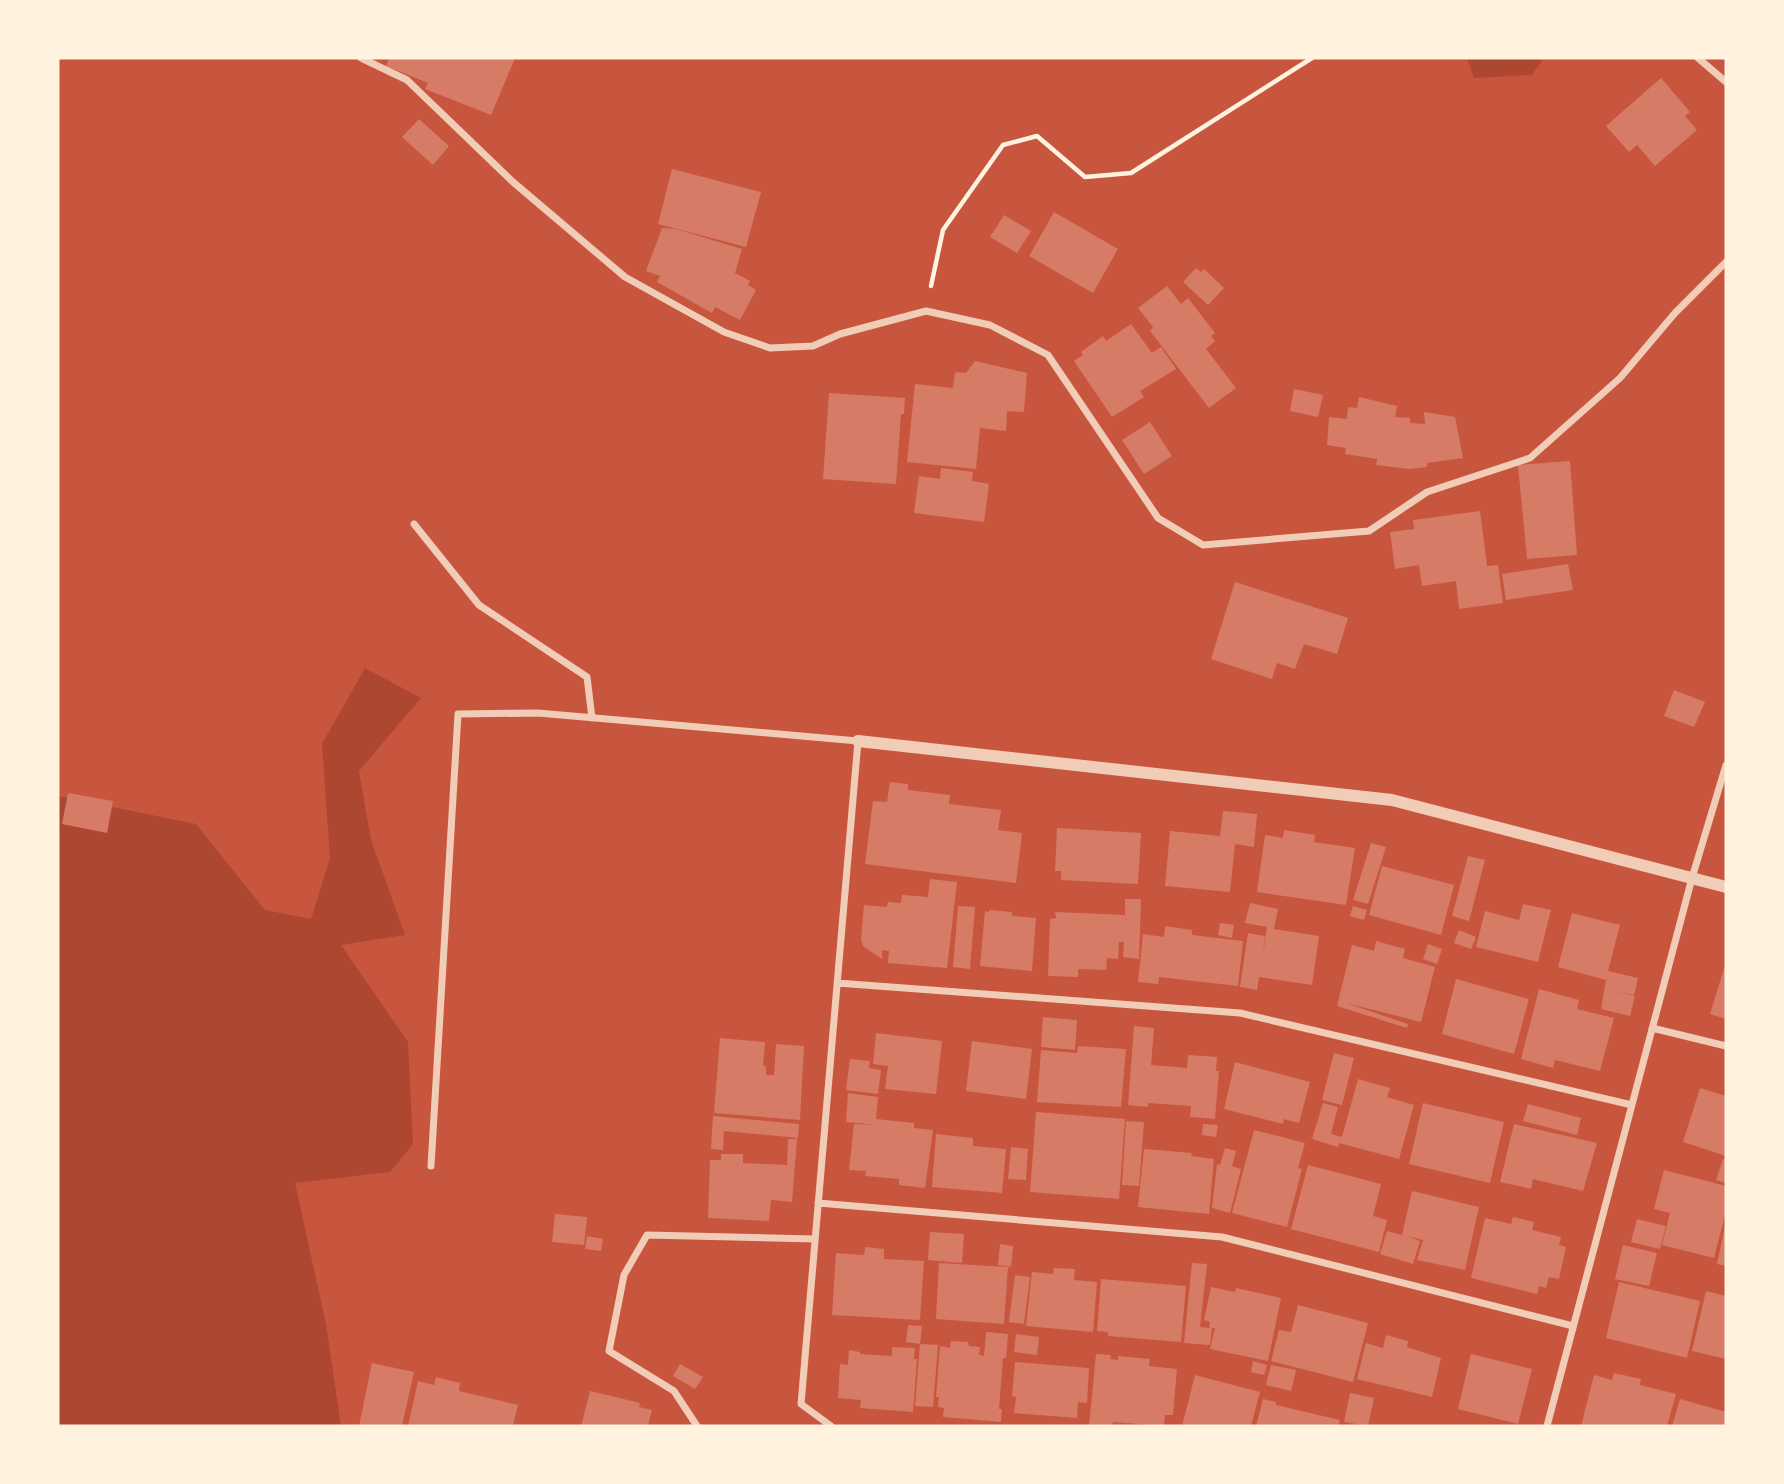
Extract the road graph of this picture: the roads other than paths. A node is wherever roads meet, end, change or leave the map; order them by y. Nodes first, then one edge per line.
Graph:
1 (361, 58) edge
2 (1698, 58) edge
3 (1726, 82) edge
4 (1726, 262) edge
5 (414, 524) dead end
6 (592, 718) junction
7 (858, 741) junction
8 (1726, 765) edge
9 (1692, 878) junction
10 (1726, 887) edge
11 (837, 983) junction
12 (1652, 1028) junction
13 (1726, 1046) edge
14 (1632, 1105) junction
15 (431, 1166) dead end
16 (818, 1203) junction
17 (815, 1239) junction
18 (1573, 1326) junction
19 (697, 1426) edge
20 (831, 1426) edge
21 (1547, 1426) edge

1 - 4 street
2 - 3 street
5 - 6 street
6 - 7 street
6 - 15 street
7 - 9 street
7 - 11 street
8 - 9 street
9 - 10 street
9 - 12 street
11 - 14 street
11 - 16 street
12 - 13 street
12 - 14 street
14 - 18 street
16 - 17 street
16 - 18 street
17 - 19 street
17 - 20 street
18 - 21 street

